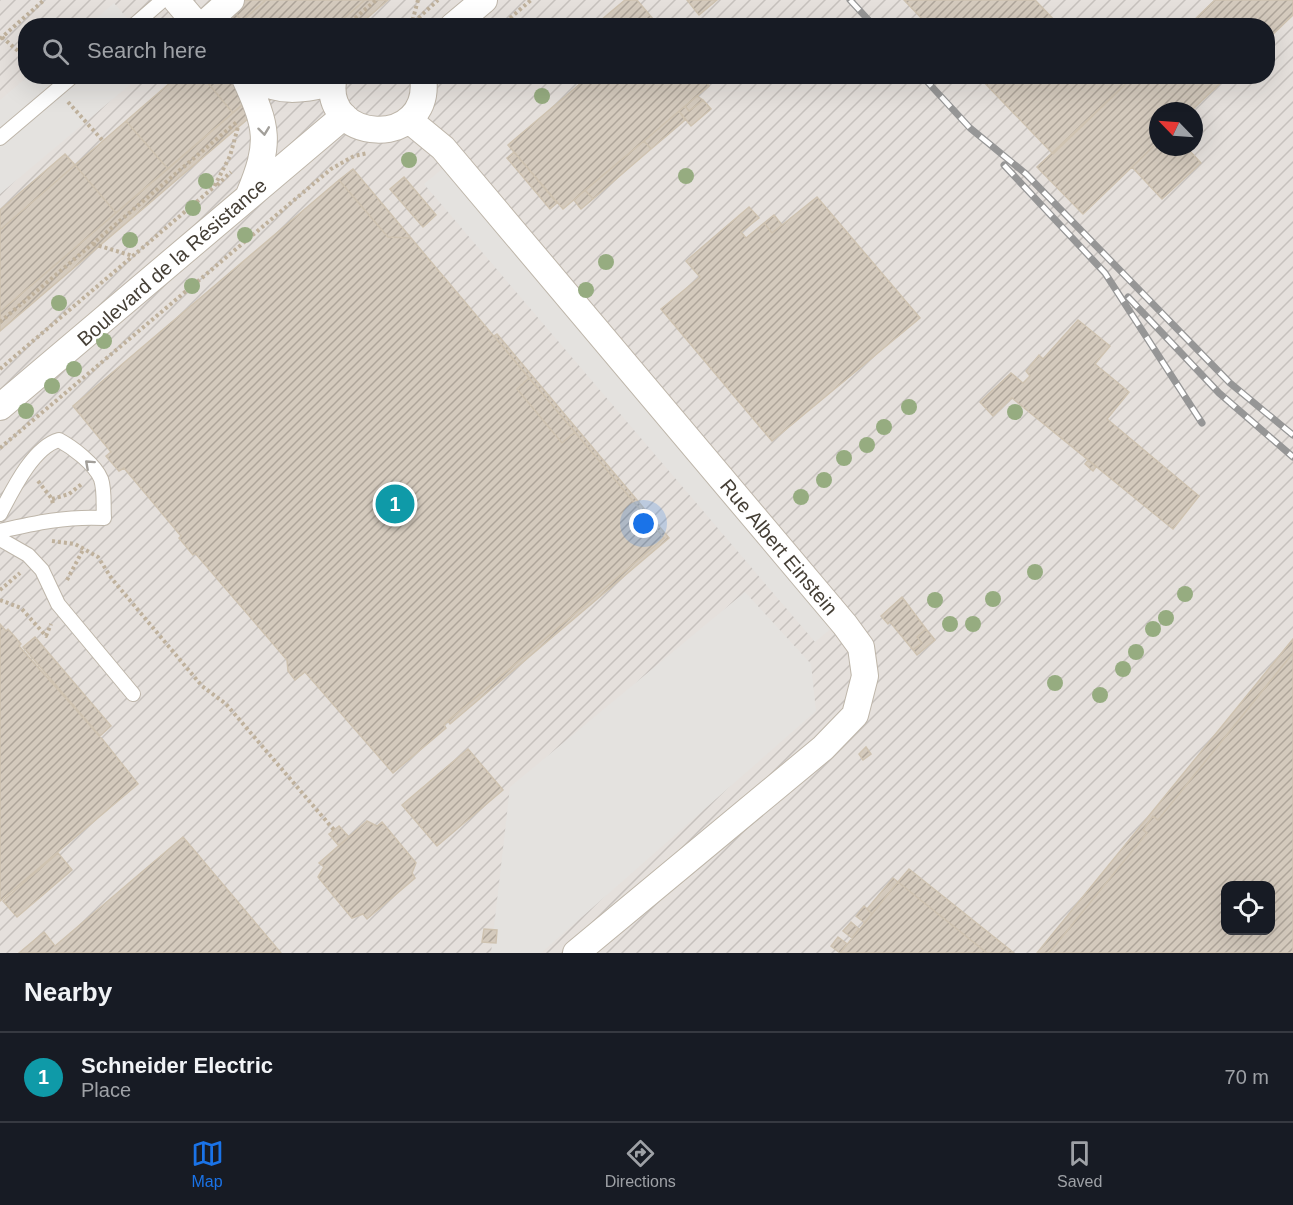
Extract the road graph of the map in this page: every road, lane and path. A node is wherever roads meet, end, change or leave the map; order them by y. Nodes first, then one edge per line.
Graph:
1 (44, 0) edge
2 (163, 0) edge
3 (176, 0) edge
4 (231, 0) edge
5 (376, 0) edge
6 (418, 0) edge
7 (438, 0) edge
8 (484, 0) edge
9 (531, 0) edge
10 (24, 18) edge
11 (142, 18) edge
12 (193, 18) edge
13 (210, 18) edge
14 (355, 18) edge
15 (414, 18) edge
16 (419, 18) edge
17 (463, 18) edge
18 (510, 18) edge
19 (18, 23) edge
20 (1, 38) edge
21 (18, 51) edge
22 (63, 84) edge
23 (247, 84) edge
24 (265, 84) edge
25 (320, 84) edge
26 (333, 84) edge
27 (423, 84) edge
28 (57, 89) junction
29 (344, 116) junction
30 (409, 120) junction
31 (0, 138) edge
32 (103, 141) dead end
33 (371, 153) dead end
34 (247, 199) junction
35 (92, 244) junction
36 (133, 256) junction
37 (0, 322) edge
38 (0, 369) edge
39 (0, 407) edge
40 (0, 448) edge
41 (0, 513) edge
42 (0, 531) edge
43 (0, 539) edge
44 (52, 542) dead end
45 (84, 548) junction
46 (67, 580) dead end
47 (0, 600) edge
48 (46, 636) dead end
49 (133, 694) dead end
50 (334, 830) dead end
51 (576, 953) edge

1 - 10 path
2 - 11 lane
3 - 12 street
4 - 13 street
5 - 14 path
6 - 15 path
7 - 16 path
8 - 17 street
9 - 18 path
19 - 20 path
20 - 21 path
22 - 28 lane
23 -> 34 street
24 - 25 street
26 - 29 street
27 - 30 street
28 - 31 lane
28 - 32 path
29 - 30 street
29 - 34 street, Boulevard de la Résistance
30 - 51 street, Rue Albert Einstein
33 - 40 path
34 - 39 street, Boulevard de la Résistance
35 - 36 path
35 - 36 path
35 - 37 path
36 - 38 path
42 -> 41 lane
43 - 49 lane
44 - 45 path
45 - 46 path
45 - 50 path
47 - 48 path

